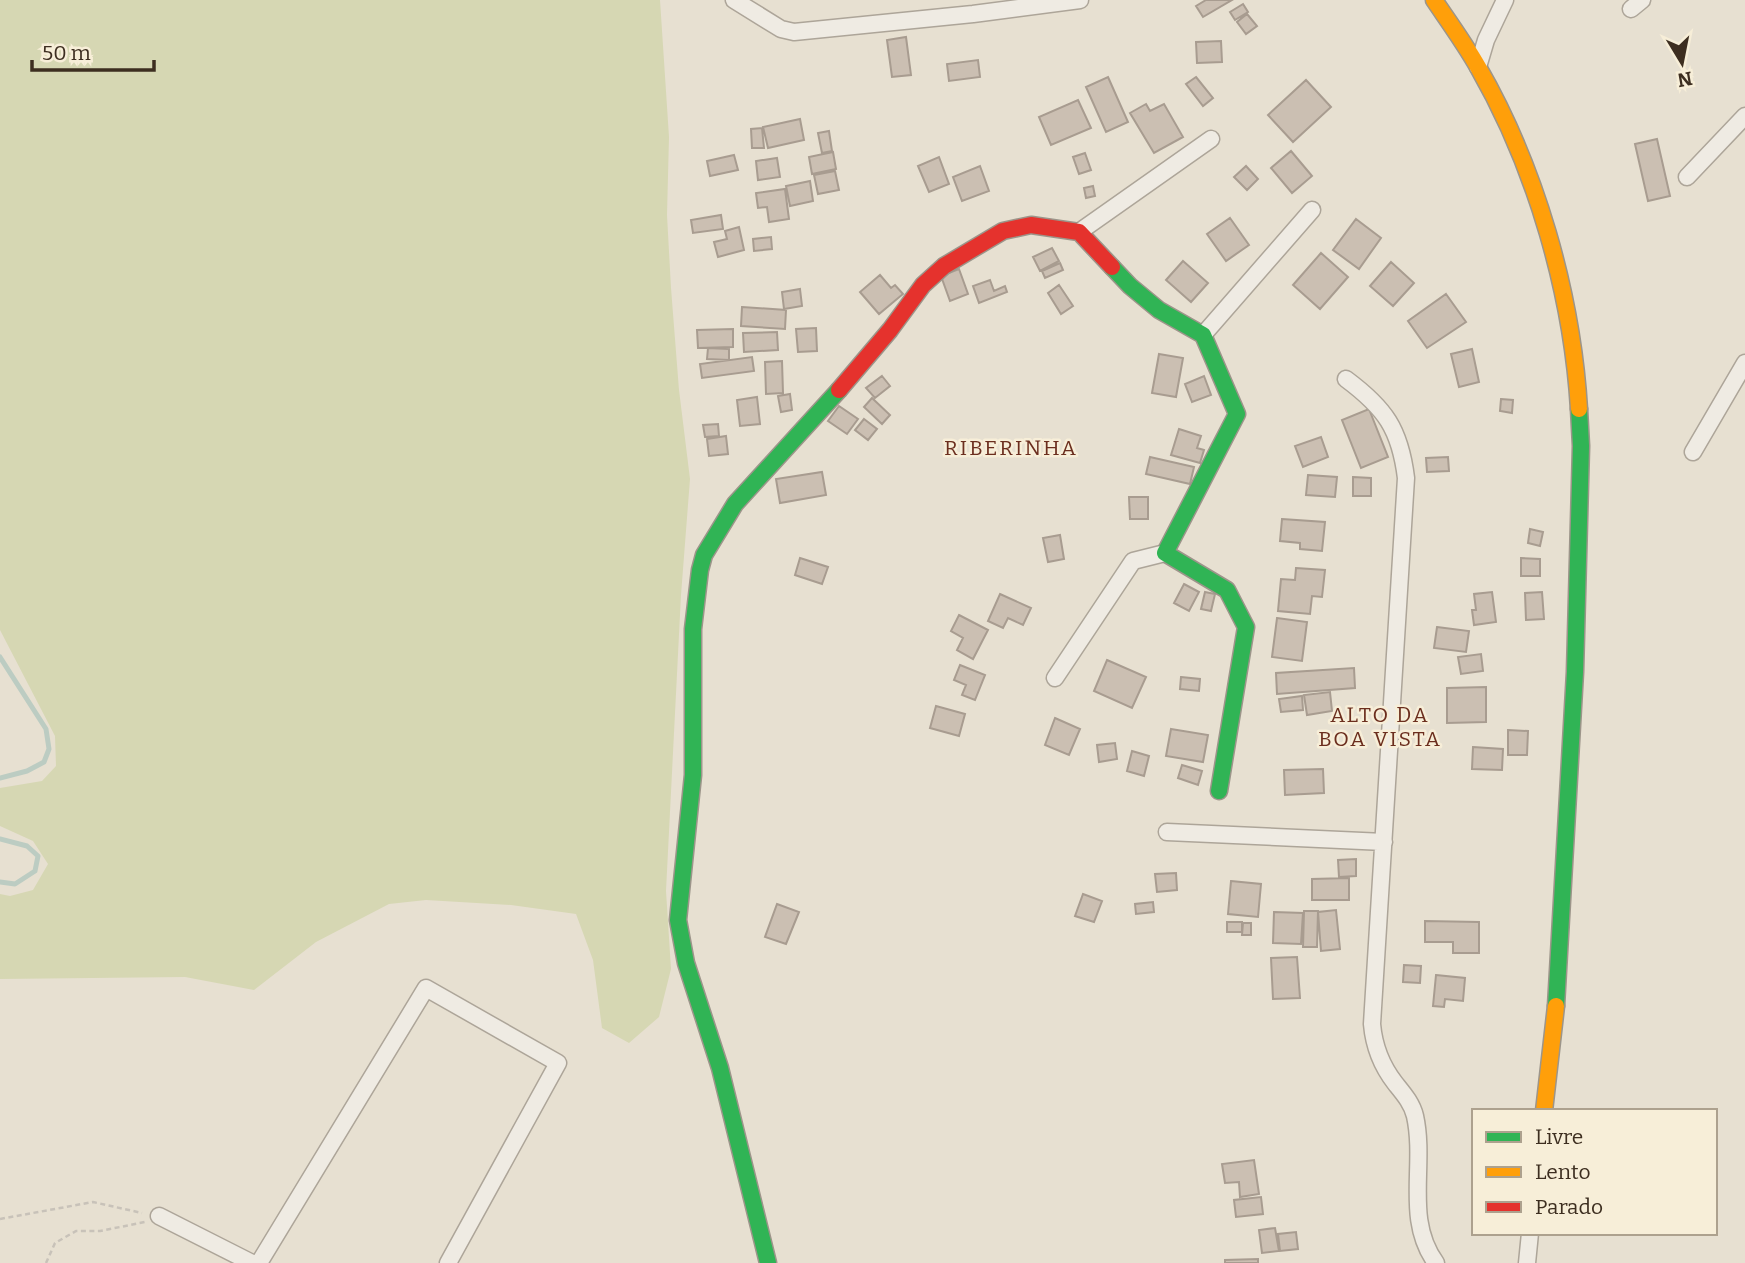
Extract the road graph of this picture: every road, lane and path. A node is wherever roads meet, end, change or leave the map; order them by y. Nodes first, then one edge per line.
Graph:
1 (734, 0) edge
2 (1080, 0) edge
3 (1434, 0) edge
4 (1505, 0) edge
5 (1024, 4) edge
6 (971, 7) edge
7 (1479, 67) junction
8 (1745, 116) edge
9 (1211, 139) dead end
10 (1687, 177) dead end
11 (1312, 210) dead end
12 (1079, 232) junction
13 (1203, 335) junction
14 (1745, 363) edge
15 (1346, 379) dead end
16 (1693, 452) dead end
17 (1165, 553) junction
18 (1055, 678) dead end
19 (1219, 791) dead end
20 (1167, 832) dead end
21 (1384, 842) junction
22 (1544, 1109) edge
23 (159, 1216) junction
24 (0, 1219) edge
25 (1530, 1235) edge
26 (46, 1263) edge
27 (252, 1263) edge
28 (259, 1263) edge
29 (448, 1263) edge
30 (768, 1263) edge
31 (1436, 1263) edge
32 (1527, 1263) edge

1 - 6 street
2 - 5 street
3 - 7 street
4 - 7 street
5 - 6 street
7 - 22 street
8 - 10 street
9 - 12 street
11 - 13 street
12 - 13 street
12 - 30 street
13 - 17 street
14 - 16 street
15 - 21 street
17 - 18 street
17 - 19 street
20 - 21 street
21 - 31 street
23 - 24 path
23 - 26 path
23 - 27 street
25 - 32 street
28 - 29 street

